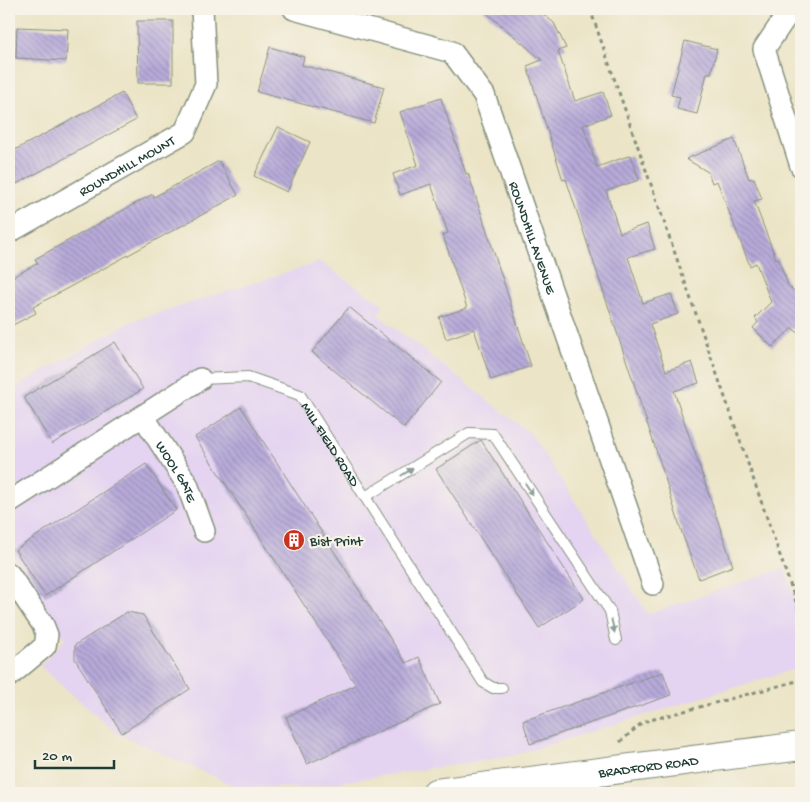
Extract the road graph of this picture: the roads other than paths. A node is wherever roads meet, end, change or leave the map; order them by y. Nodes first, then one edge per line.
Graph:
1 (202, 9) edge
2 (294, 9) edge
3 (798, 9) edge
4 (801, 166) edge
5 (9, 232) edge
6 (200, 379) joint
7 (143, 416) junction
8 (365, 498) junction
9 (9, 502) edge
10 (204, 531) dead end
11 (9, 574) edge
12 (654, 584) dead end
13 (616, 640) dead end
14 (9, 676) edge
15 (502, 688) dead end
16 (801, 746) edge
17 (436, 793) edge

1 - 5 street, ROUNDHILL MOUNT
2 - 12 street, ROUNDHILL AVENUE
3 - 4 street
6 - 7 street, MILL FIELD ROAD
6 - 8 lane, MILL FIELD ROAD
7 - 9 street, MILL FIELD ROAD
7 - 10 street, WOOL GATE
8 -> 13 lane
8 - 15 lane, MILL FIELD ROAD
11 - 14 street
16 - 17 main road, BRADFORD ROAD

